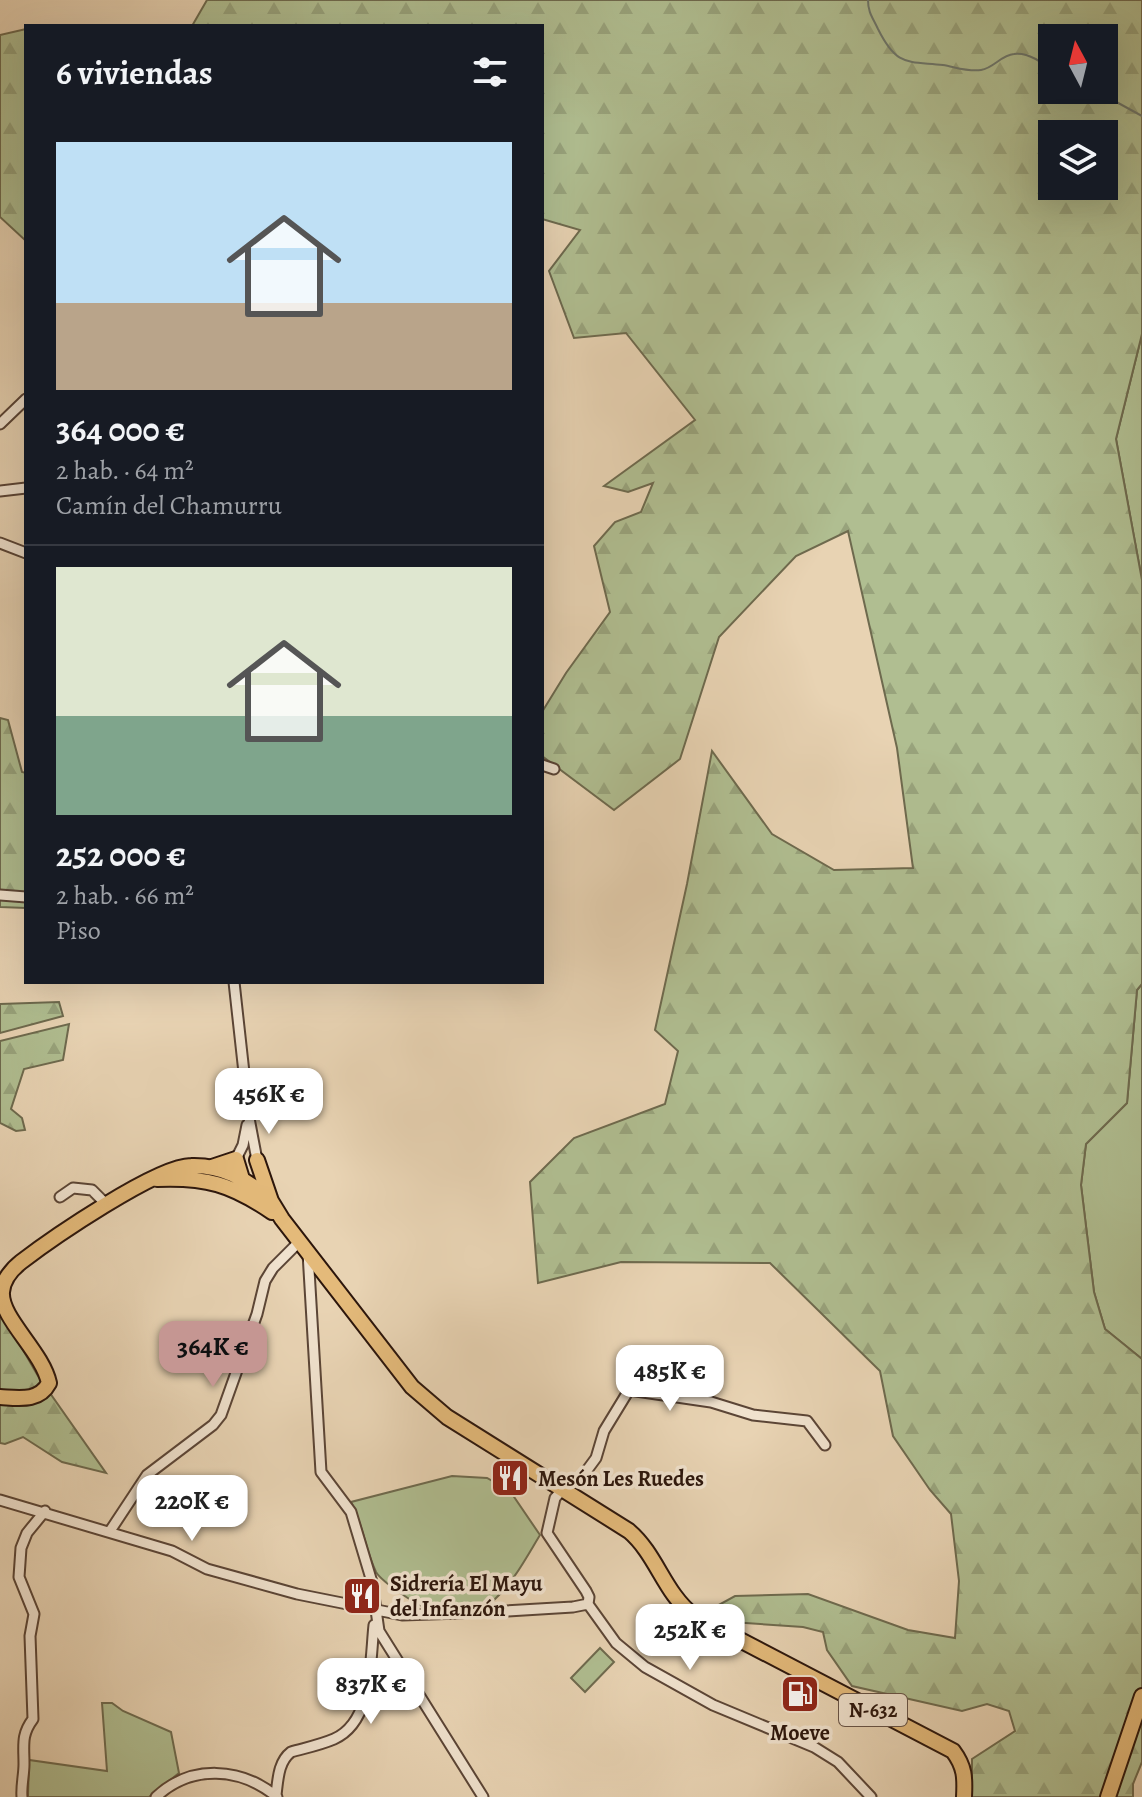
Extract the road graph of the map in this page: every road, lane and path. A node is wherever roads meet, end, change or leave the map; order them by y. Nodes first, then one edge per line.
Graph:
1 (24, 401) edge
2 (0, 424) edge
3 (24, 488) edge
4 (0, 491) edge
5 (0, 543) edge
6 (24, 552) edge
7 (544, 766) edge
8 (554, 769) dead end
9 (0, 895) edge
10 (24, 897) edge
11 (234, 984) edge
12 (249, 1118) junction
13 (236, 1159) junction
14 (257, 1160) junction
15 (212, 1167) junction
16 (240, 1176) junction
17 (193, 1177) junction
18 (151, 1179) junction
19 (60, 1197) dead end
20 (250, 1197) junction
21 (271, 1201) junction
22 (107, 1205) junction
23 (282, 1219) junction
24 (304, 1248) junction
25 (0, 1397) edge
26 (825, 1445) dead end
27 (562, 1490) junction
28 (1, 1500) edge
29 (45, 1511) junction
30 (110, 1531) junction
31 (588, 1604) junction
32 (376, 1609) junction
33 (1142, 1696) edge
34 (20, 1796) edge
35 (277, 1796) edge
36 (156, 1797) edge
37 (483, 1797) edge
38 (871, 1797) edge
39 (964, 1797) edge
40 (1108, 1797) edge

1 - 2 street
3 - 4 street
5 - 6 street
7 - 8 street
9 - 10 street
11 - 12 street
12 - 13 street
12 - 14 street
13 - 15 highway
13 - 16 highway
14 - 16 highway
14 - 21 highway
15 - 16 highway, N-632
15 - 18 highway, N-632
16 - 17 highway
16 - 20 highway
16 - 21 highway, N-632
17 - 18 highway, N-632
17 - 20 highway, N-632
18 - 22 highway, N-632
19 - 22 street
20 - 23 highway, N-632
21 - 23 highway, N-632
22 - 25 highway, N-632
23 - 24 highway, N-632
24 - 27 highway, N-632
24 - 30 street
24 - 32 street
26 - 27 street
27 - 31 street
27 - 39 highway, N-632
28 - 29 street
29 - 30 street
29 - 34 street
30 - 32 street
31 - 32 street
31 - 38 street
32 - 35 street
32 - 37 street
33 - 40 highway
35 - 36 street

